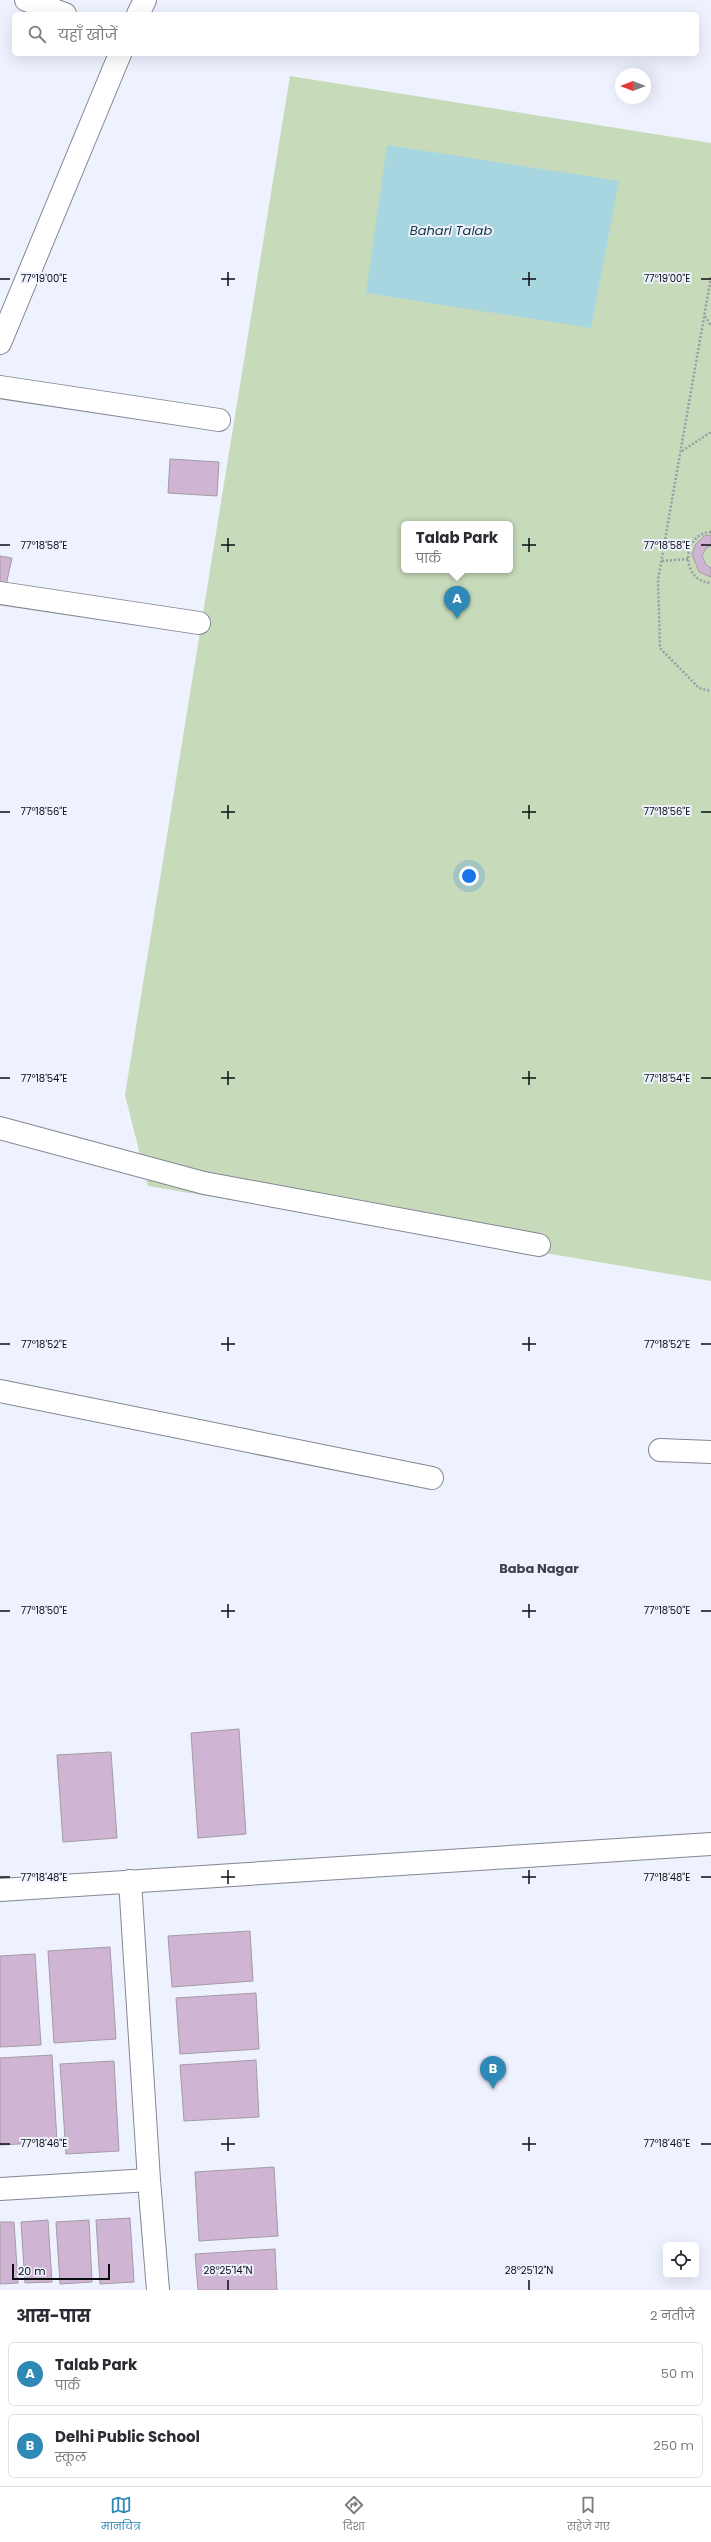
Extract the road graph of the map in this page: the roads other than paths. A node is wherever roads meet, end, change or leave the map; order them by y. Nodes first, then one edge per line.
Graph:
1 (26, 0) edge
2 (145, 0) edge
3 (59, 12) edge
4 (139, 12) edge
5 (119, 56) edge
6 (0, 343) edge
7 (0, 387) edge
8 (219, 420) dead end
9 (0, 593) edge
10 (199, 623) dead end
11 (0, 1128) edge
12 (539, 1245) dead end
13 (0, 1391) edge
14 (660, 1450) dead end
15 (711, 1452) edge
16 (432, 1478) dead end
17 (711, 1844) edge
18 (130, 1881) junction
19 (0, 1890) edge
20 (149, 2180) junction
21 (0, 2189) edge
22 (158, 2290) edge

1 - 3 street
2 - 4 street
5 - 6 street
7 - 8 street
9 - 10 street
11 - 12 street
13 - 16 street
14 - 15 street
17 - 18 street
18 - 19 street
18 - 20 street
20 - 21 street
20 - 22 street

